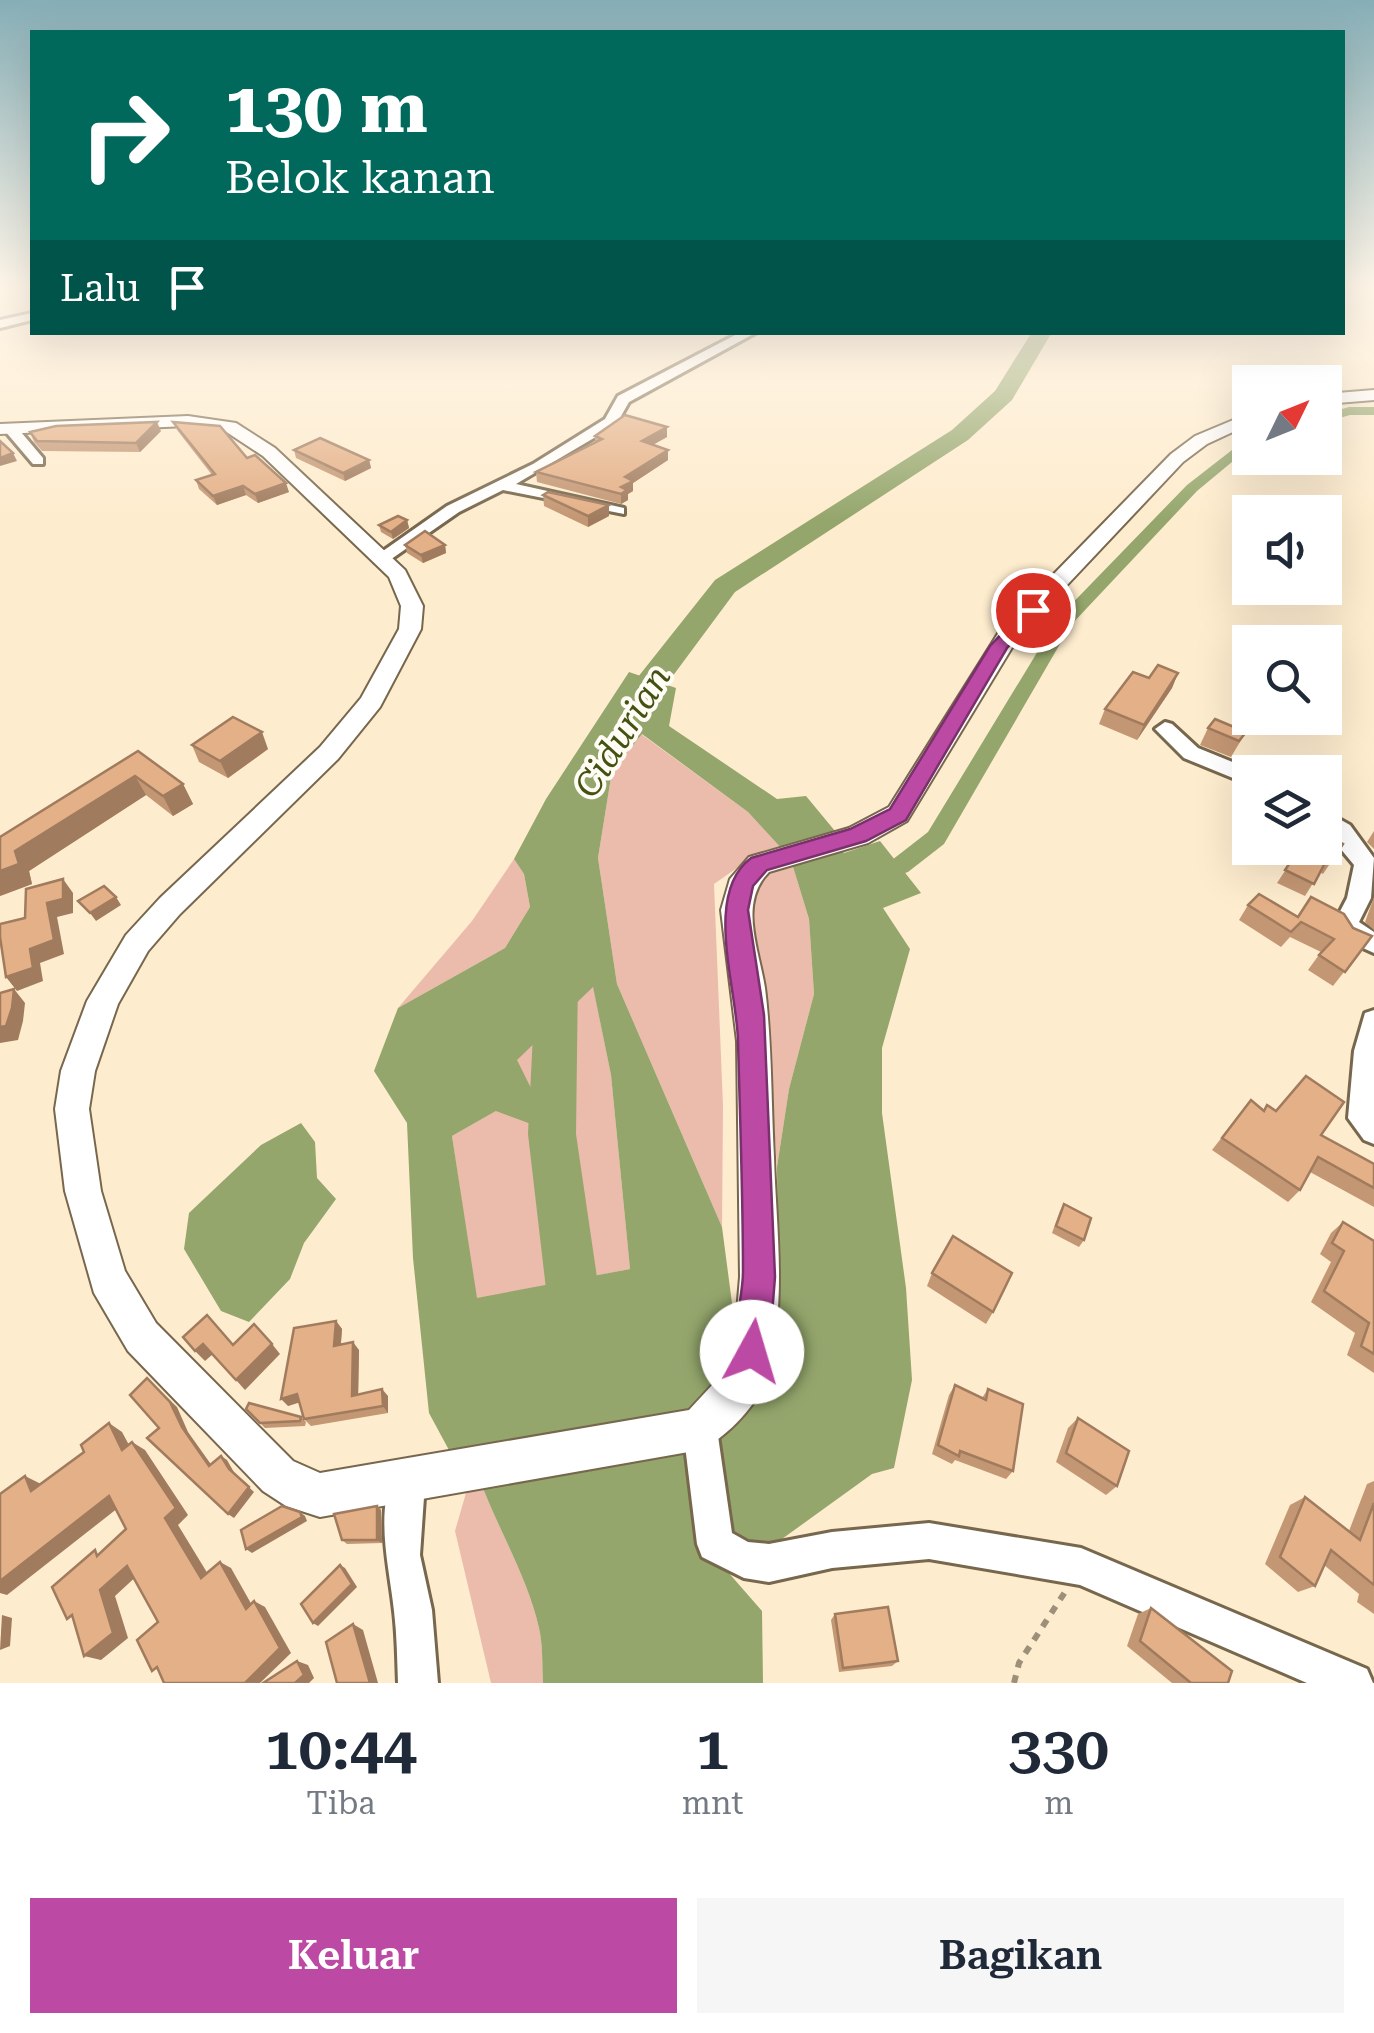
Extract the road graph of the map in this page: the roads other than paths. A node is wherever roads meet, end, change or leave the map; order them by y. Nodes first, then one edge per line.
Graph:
1 (693, 363) edge
2 (1374, 395) edge
3 (1342, 397) edge
4 (1232, 426) edge
5 (5, 428) edge
6 (38, 460) dead end
7 (502, 485) junction
8 (618, 511) dead end
9 (381, 558) junction
10 (1165, 729) dead end
11 (1232, 770) edge
12 (1342, 831) edge
13 (1374, 943) edge
14 (1374, 1021) edge
15 (1374, 1130) edge
16 (688, 1430) junction
17 (424, 1479) junction
18 (418, 1683) edge
19 (1353, 1683) edge

1 - 7 street
2 - 3 street
4 - 16 street
5 - 6 street
5 - 9 street
7 - 8 street
7 - 9 street
9 - 17 street
10 - 11 street
12 - 13 street
14 - 15 street
16 - 17 street
16 - 19 street
17 - 18 street

